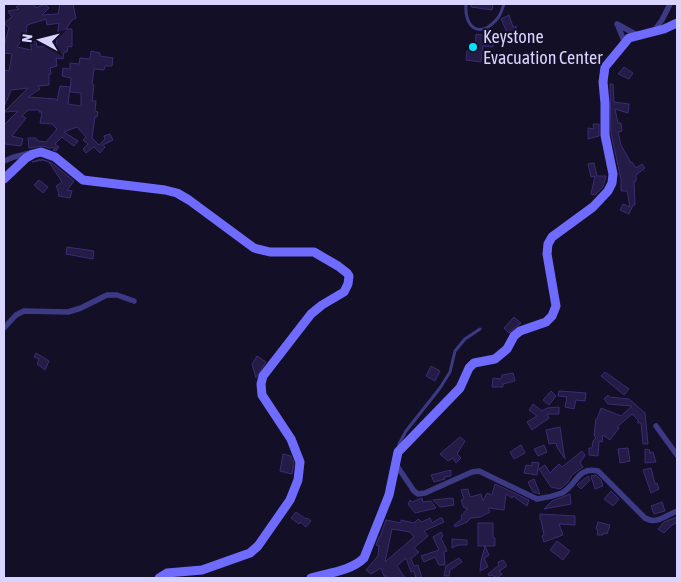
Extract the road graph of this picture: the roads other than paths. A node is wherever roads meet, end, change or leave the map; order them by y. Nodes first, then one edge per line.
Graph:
1 (466, 4) edge
2 (504, 4) edge
3 (670, 4) edge
4 (677, 22) edge
5 (654, 31) junction
6 (637, 36) junction
7 (625, 43) junction
8 (37, 153) junction
9 (4, 161) edge
10 (4, 178) edge
11 (134, 301) dead end
12 (4, 328) edge
13 (480, 329) dead end
14 (656, 426) dead end
15 (398, 452) junction
16 (677, 456) edge
17 (395, 463) junction
18 (677, 511) edge
19 (159, 578) edge
20 (311, 578) edge

1 - 2 lane
3 - 5 street
4 - 5 main road
5 - 6 main road
6 - 7 main road
6 - 7 street
7 - 15 main road
8 - 9 street
8 - 10 main road
8 - 19 main road
11 - 12 street
13 - 15 lane
14 - 16 street
15 - 17 main road
17 - 18 street
17 - 20 main road

